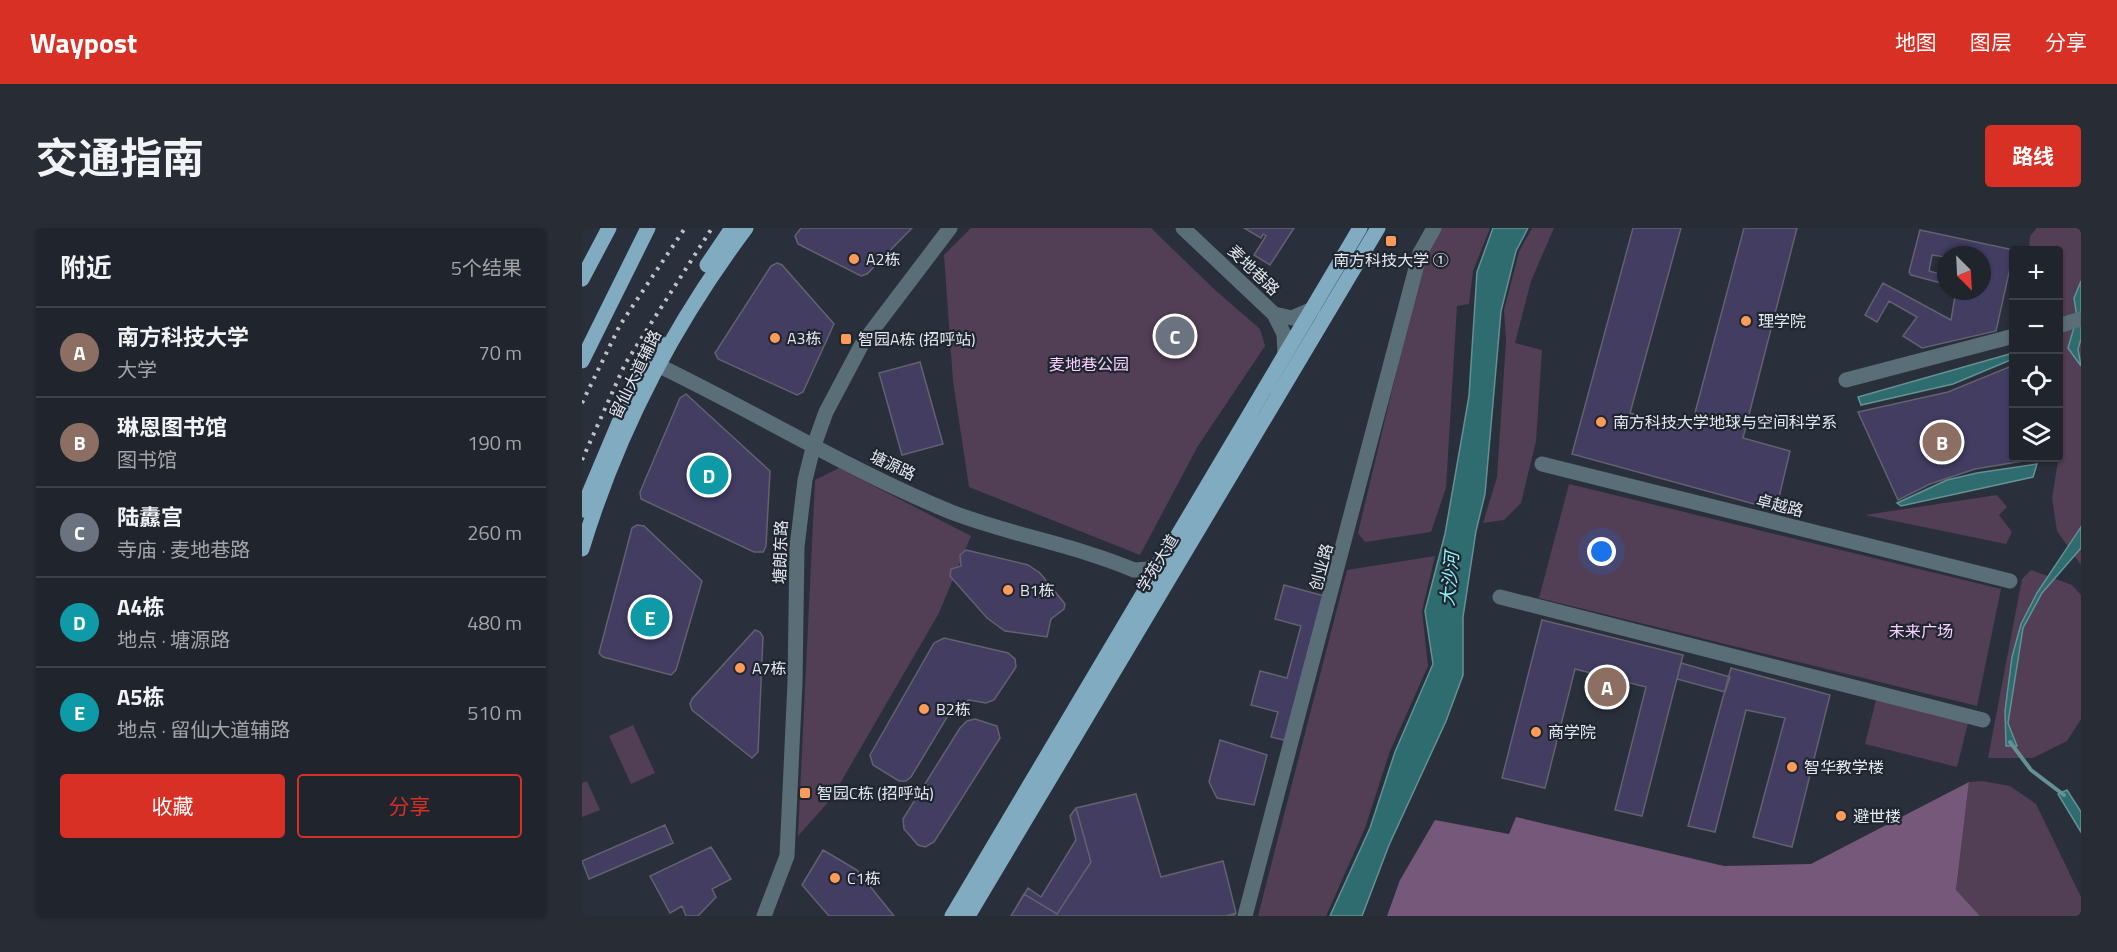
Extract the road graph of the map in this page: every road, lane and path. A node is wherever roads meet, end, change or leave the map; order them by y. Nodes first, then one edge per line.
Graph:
1 (609, 228) edge
2 (648, 228) edge
3 (732, 228) edge
4 (746, 228) edge
5 (950, 228) edge
6 (1183, 228) edge
7 (1360, 228) edge
8 (1378, 228) edge
9 (1434, 228) edge
10 (582, 279) edge
11 (1313, 309) junction
12 (1274, 314) junction
13 (2009, 337) edge
14 (1285, 355) junction
15 (582, 361) edge
16 (654, 363) junction
17 (1846, 381) dead end
18 (813, 448) junction
19 (1542, 464) dead end
20 (582, 510) edge
21 (582, 549) edge
22 (1163, 561) junction
23 (1134, 570) junction
24 (2010, 581) dead end
25 (1144, 592) junction
26 (1500, 597) dead end
27 (1983, 720) dead end
28 (764, 916) edge
29 (952, 916) edge
30 (968, 916) edge
31 (1245, 916) edge

1 - 10 main road
2 - 15 main road
3 - 16 main road, 留仙大道辅路
4 - 16 main road, 留仙大道辅路
5 - 18 street, 塘朗东路
6 - 12 street, 麦地巷路
7 - 11 main road, 学苑大道
8 - 30 main road, 学苑大道
9 - 31 street, 创业路
11 - 12 street, 麦地巷路
11 - 14 main road, 学苑大道
12 - 14 street, 麦地巷路
13 - 17 street
14 - 22 main road, 学苑大道
16 - 18 street, 塘源路
16 - 20 main road, 留仙大道辅路
16 - 21 main road, 留仙大道辅路
18 - 23 street, 塘源路
18 - 28 street, 塘朗东路
19 - 24 street, 卓越路
22 - 23 street
22 - 25 main road, 学苑大道
23 - 25 street
25 - 29 main road, 学苑大道
26 - 27 street

